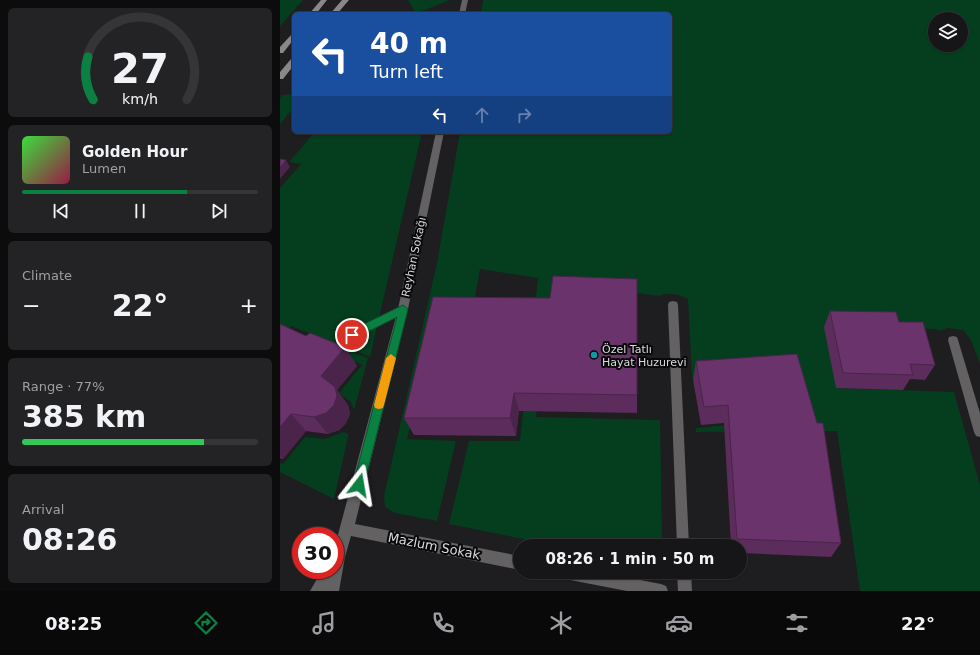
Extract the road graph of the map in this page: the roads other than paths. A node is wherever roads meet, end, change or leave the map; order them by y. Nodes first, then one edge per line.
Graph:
1 (324, 0) edge
2 (346, 0) edge
3 (465, 0) edge
4 (314, 12) edge
5 (335, 12) edge
6 (462, 12) edge
7 (292, 37) edge
8 (280, 51) edge
9 (292, 63) edge
10 (280, 78) edge
11 (440, 134) edge
12 (673, 305) dead end
13 (403, 309) junction
14 (352, 335) dead end
15 (953, 340) dead end
16 (980, 432) edge
17 (348, 529) junction
18 (344, 539) edge
19 (683, 539) edge
20 (513, 562) edge
21 (324, 579) edge
22 (334, 579) edge
23 (600, 579) edge
24 (684, 579) edge
25 (316, 591) edge
26 (332, 591) edge
27 (661, 591) edge
28 (684, 591) edge

1 - 4 main road
2 - 5 main road
3 - 6 street
7 - 8 main road
9 - 10 main road
11 - 13 street, Reyhan Sokağı
12 - 19 street
13 - 14 street
13 - 17 street, Reyhan Sokağı
15 - 16 street
17 - 18 street, Reyhan Sokağı
17 - 20 street, Mazlum Sokak
21 - 25 street
22 - 26 street, Reyhan Sokağı
23 - 27 street
24 - 28 street

